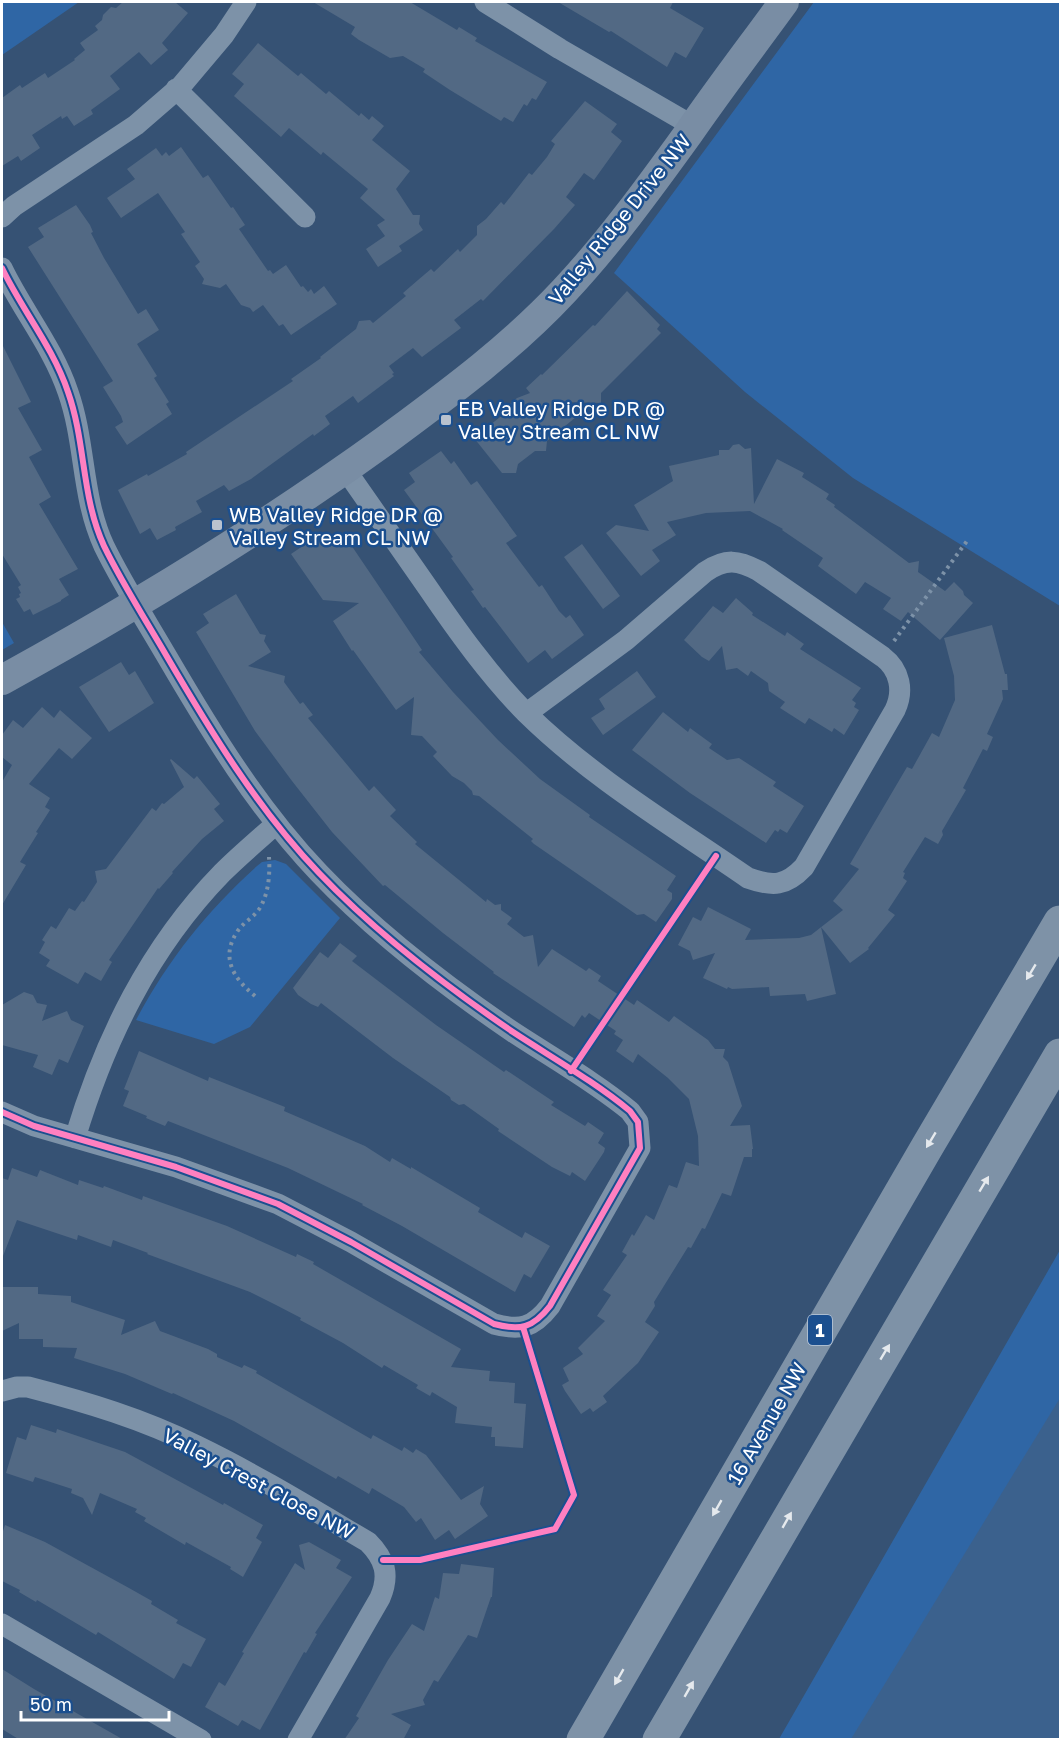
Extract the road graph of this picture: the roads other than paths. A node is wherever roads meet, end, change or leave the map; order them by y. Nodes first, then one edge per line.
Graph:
1 (246, 2) edge
2 (485, 2) edge
3 (784, 2) edge
4 (176, 89) junction
5 (693, 126) junction
6 (305, 216) dead end
7 (2, 217) edge
8 (2, 268) edge
9 (345, 469) junction
10 (136, 604) junction
11 (2, 680) edge
12 (527, 713) junction
13 (276, 824) junction
14 (1060, 922) edge
15 (1060, 1055) edge
16 (2, 1112) edge
17 (75, 1138) junction
18 (2, 1391) edge
19 (2, 1624) edge
20 (201, 1740) edge
21 (298, 1740) edge
22 (583, 1740) edge
23 (659, 1740) edge

1 - 4 street
2 - 5 street
3 - 5 street, Valley Ridge Drive NW
4 - 6 street
4 - 7 street
5 - 9 street, Valley Ridge Drive NW
8 - 10 street
9 - 10 street, Valley Ridge Drive NW
9 - 12 street
10 - 11 street, Valley Ridge Drive NW
10 - 13 street
12 - 12 street
13 - 17 street
13 - 17 street
14 -> 22 highway, 16 Avenue NW / 1
23 -> 15 highway
16 - 17 street
18 - 21 street, Valley Crest Close NW
19 - 20 street

